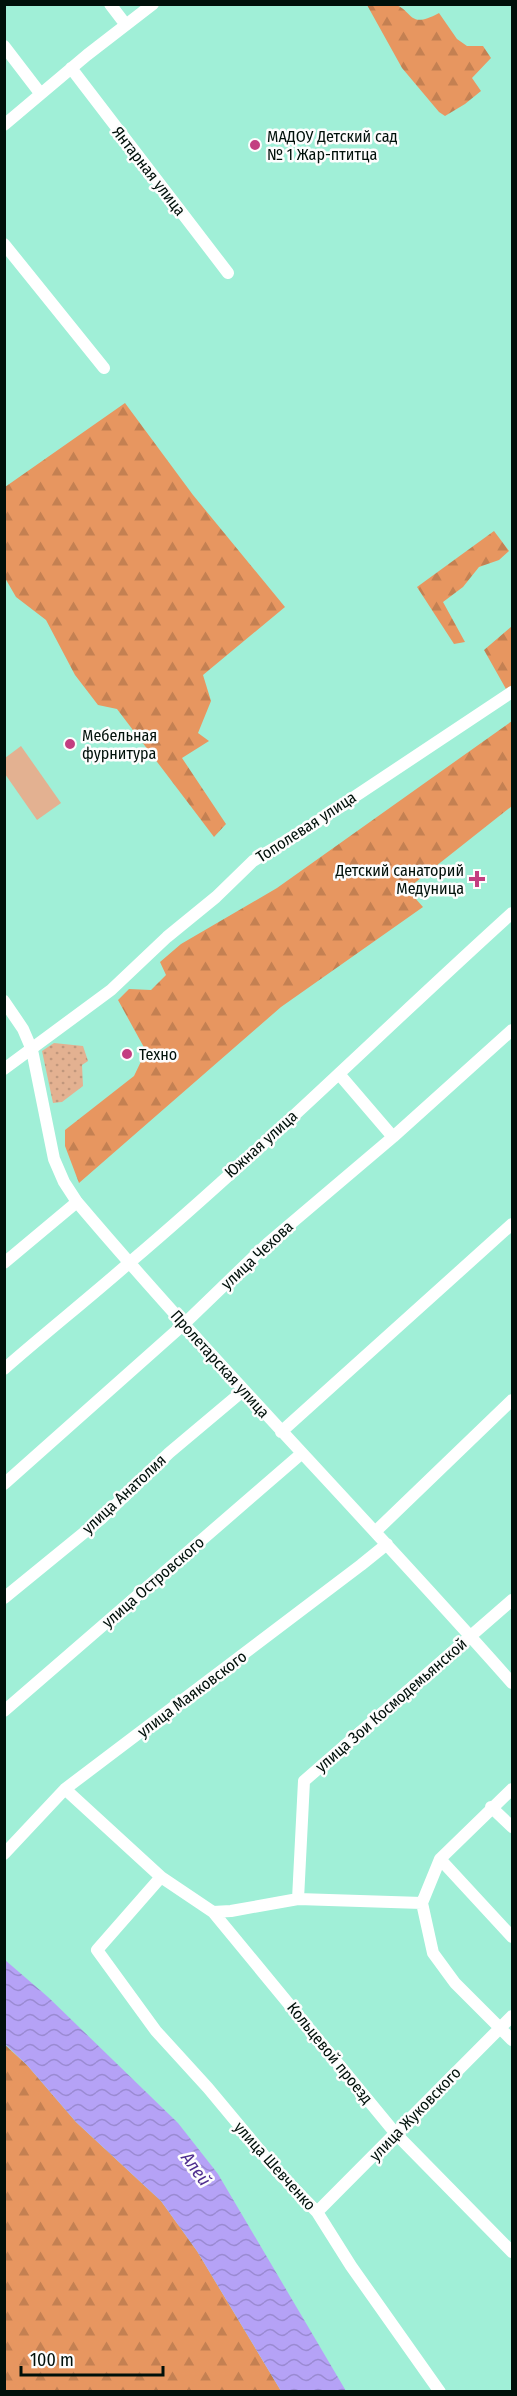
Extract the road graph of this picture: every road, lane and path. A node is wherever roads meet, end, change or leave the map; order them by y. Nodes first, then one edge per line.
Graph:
1 (110, 4) edge
2 (153, 4) edge
3 (126, 25) junction
4 (4, 46) edge
5 (71, 68) junction
6 (40, 93) junction
7 (4, 125) edge
8 (4, 244) edge
9 (228, 273) dead end
10 (104, 368) dead end
11 (513, 692) edge
12 (513, 913) edge
13 (4, 1002) edge
14 (513, 1030) edge
15 (32, 1050) junction
16 (4, 1070) edge
17 (339, 1074) junction
18 (393, 1137) junction
19 (77, 1202) junction
20 (513, 1224) edge
21 (4, 1263) edge
22 (129, 1263) junction
23 (184, 1324) junction
24 (4, 1369) edge
25 (244, 1390) junction
26 (513, 1400) edge
27 (281, 1432) junction
28 (302, 1454) junction
29 (4, 1484) edge
30 (376, 1531) junction
31 (387, 1544) junction
32 (4, 1598) edge
33 (513, 1600) edge
34 (470, 1635) junction
35 (513, 1683) edge
36 (4, 1711) edge
37 (513, 1789) edge
38 (65, 1790) junction
39 (491, 1807) junction
40 (513, 1827) edge
41 (4, 1854) edge
42 (440, 1859) junction
43 (161, 1877) junction
44 (298, 1899) junction
45 (422, 1903) junction
46 (213, 1912) junction
47 (513, 1937) edge
48 (513, 2016) edge
49 (501, 2027) junction
50 (513, 2040) edge
51 (396, 2134) junction
52 (317, 2212) junction
53 (513, 2252) edge
54 (440, 2391) edge

1 - 3 street
2 - 3 street
3 - 5 street
4 - 6 street
5 - 6 street
5 - 9 street, Янтарная улица
6 - 7 street
8 - 10 street
11 - 15 street, Тополевая улица
12 - 17 street, Южная улица
13 - 15 street, Пролетарская улица
14 - 18 street, улица Чехова
15 - 16 street, Тополевая улица
15 - 19 street, Пролетарская улица
17 - 18 street
17 - 22 street, Южная улица
18 - 23 street, улица Чехова
19 - 21 street
19 - 22 street, Пролетарская улица
20 - 27 street
22 - 23 street, Пролетарская улица
22 - 24 street, Южная улица
23 - 25 street, Пролетарская улица
23 - 29 street, улица Чехова
25 - 27 street, Пролетарская улица
25 - 32 street, улица Анатолия
26 - 30 street
27 - 28 street, Пролетарская улица
28 - 30 street, Пролетарская улица
28 - 36 street, улица Островского
30 - 31 street, Пролетарская улица
31 - 34 street, Пролетарская улица
31 - 38 street, улица Маяковского
33 - 34 street, улица Зои Космодемьянской
34 - 35 street, Пролетарская улица
34 - 44 street, улица Зои Космодемьянской
37 - 39 street
38 - 41 street, улица Маяковского
38 - 43 street, Кольцевой проезд
39 - 40 street
39 - 42 street
42 - 45 street
42 - 47 street
43 - 46 street, Кольцевой проезд
43 - 52 street, улица Шевченко
44 - 45 street
44 - 46 street
45 - 49 street
46 - 51 street, Кольцевой проезд
48 - 49 street, улица Жуковского
49 - 50 street
49 - 51 street, улица Жуковского
51 - 52 street, улица Жуковского
51 - 53 street, Кольцевой проезд
52 - 54 street, улица Шевченко

